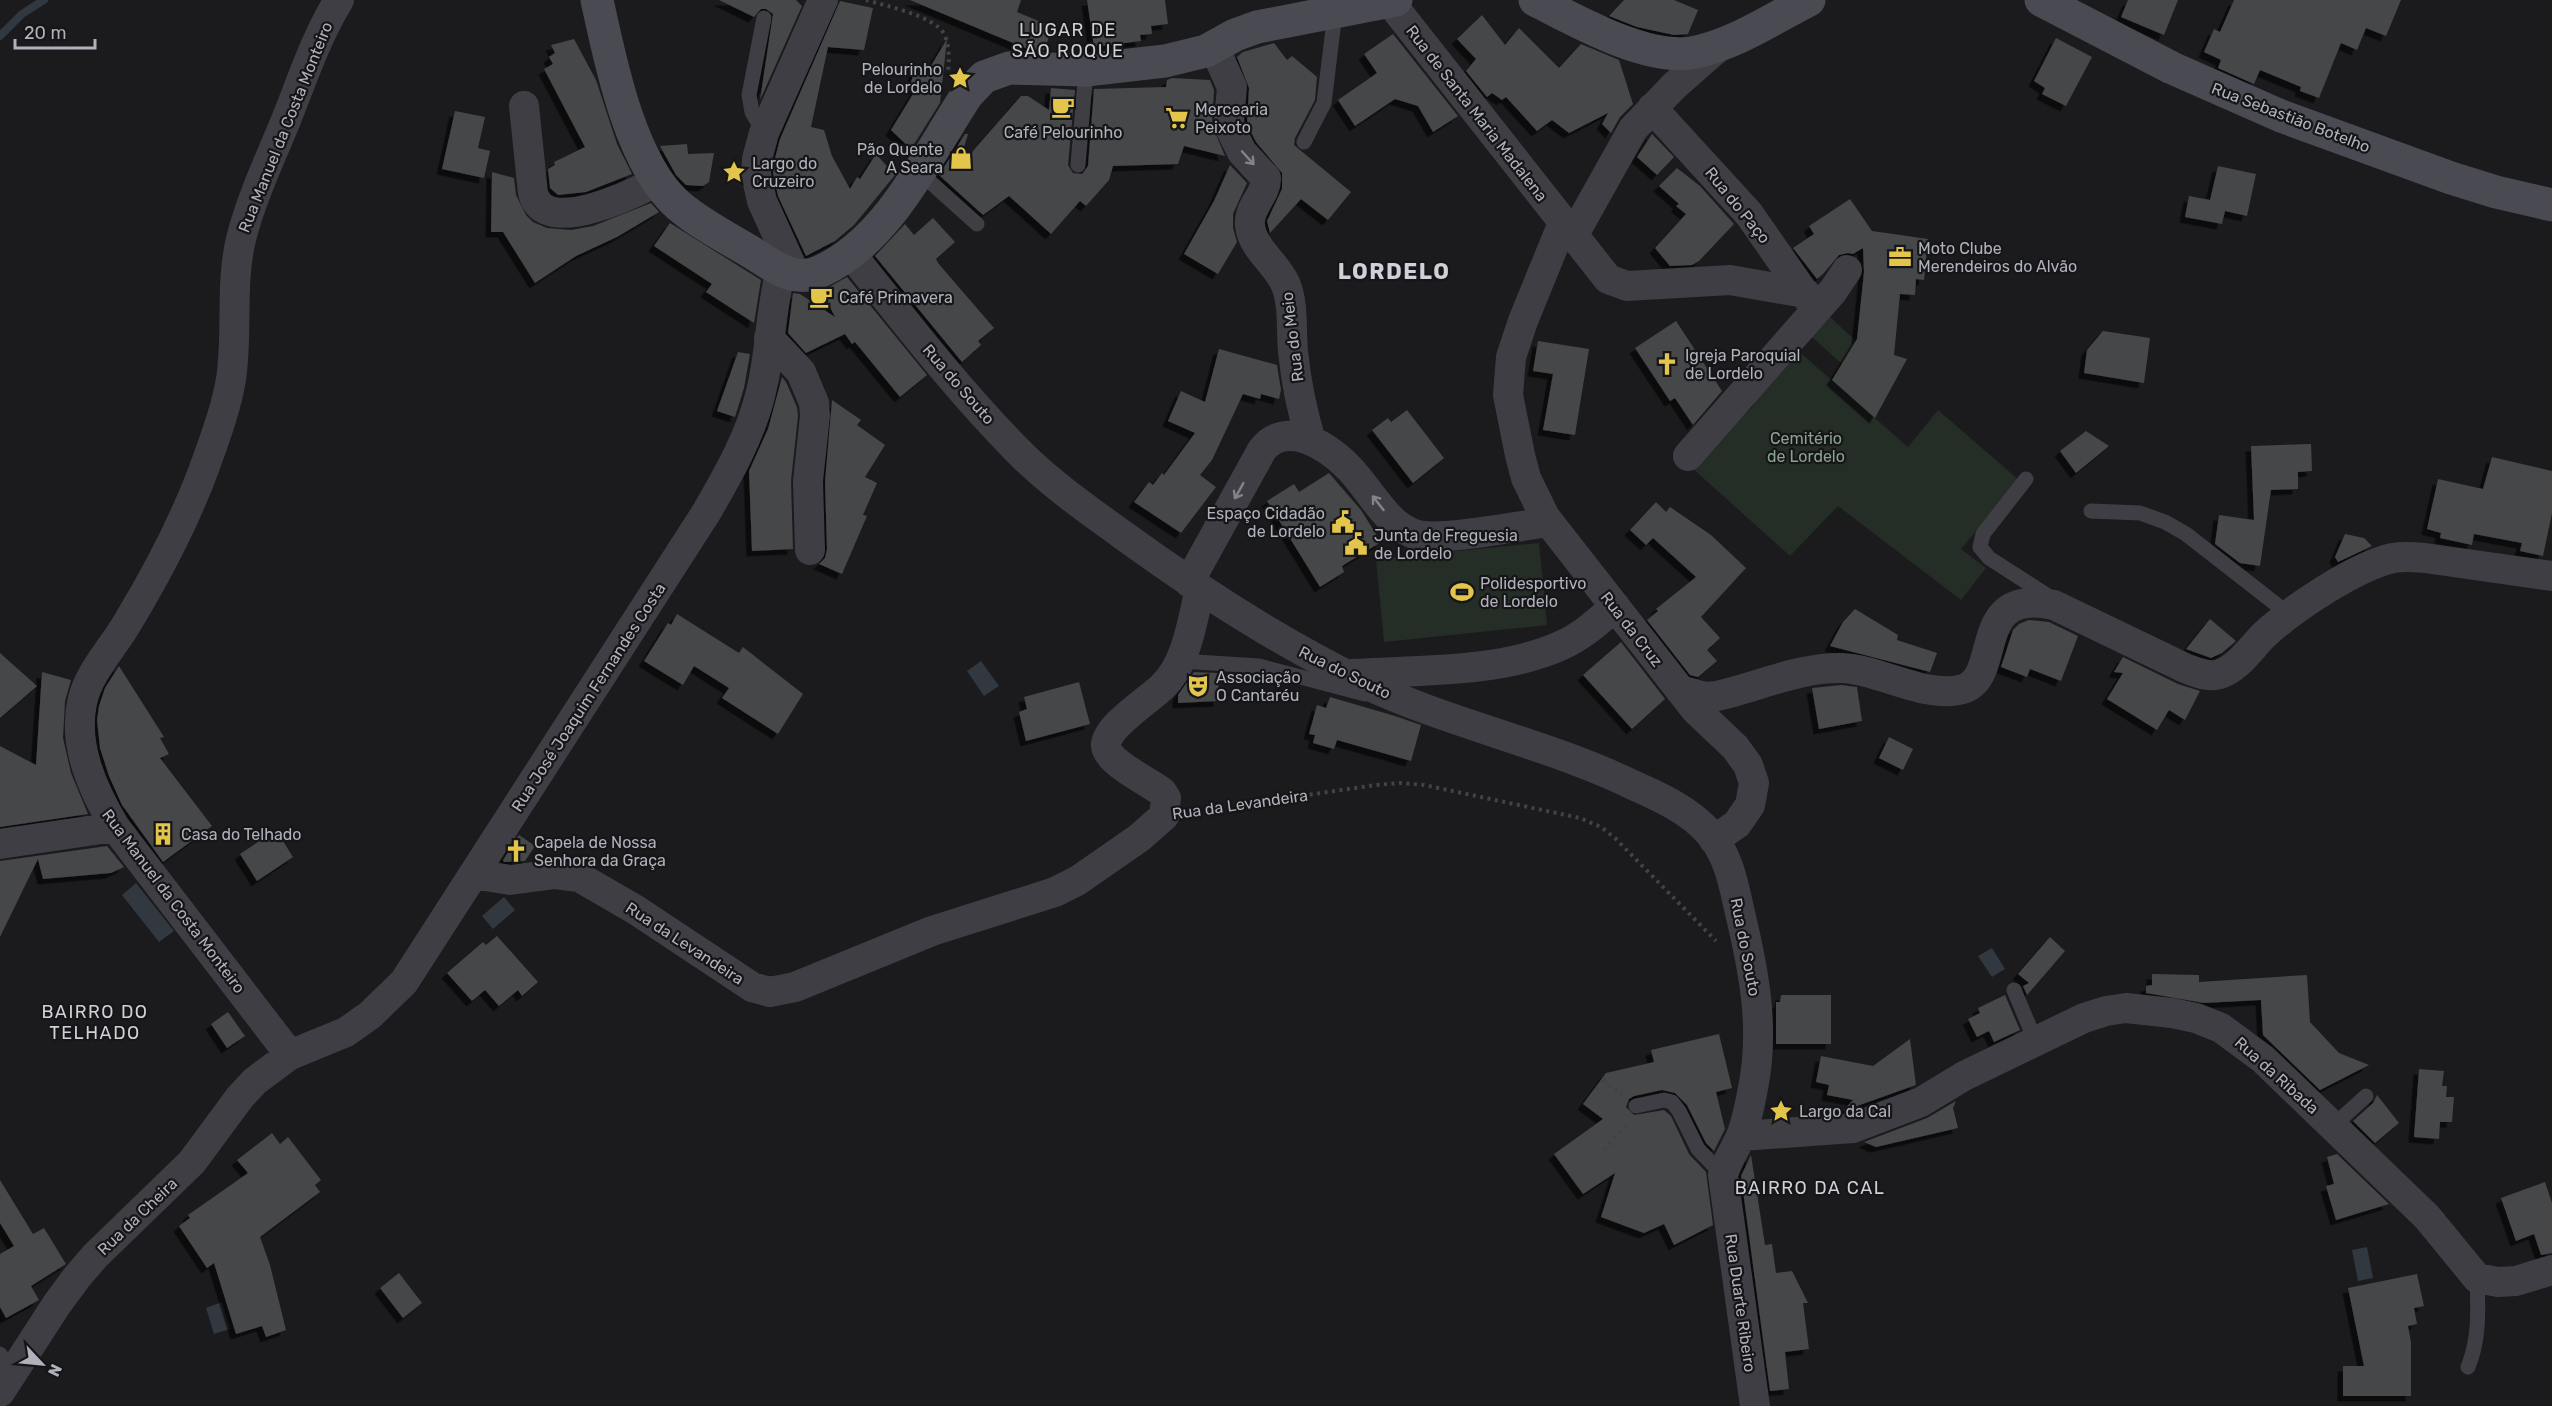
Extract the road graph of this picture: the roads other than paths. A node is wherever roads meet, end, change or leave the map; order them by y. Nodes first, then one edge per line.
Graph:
1 (339, 0) edge
2 (597, 0) edge
3 (823, 0) edge
4 (1535, 0) edge
5 (1809, 0) edge
6 (2041, 0) edge
7 (1393, 1) edge
8 (1335, 13) junction
9 (765, 18) dead end
10 (1723, 43) junction
11 (1214, 46) junction
12 (1086, 70) junction
13 (524, 106) dead end
14 (1652, 108) junction
15 (762, 140) junction
16 (1304, 142) dead end
17 (1078, 165) dead end
18 (918, 171) junction
19 (657, 181) junction
20 (2552, 205) edge
21 (977, 224) dead end
22 (1568, 229) junction
23 (851, 254) junction
24 (1847, 270) dead end
25 (788, 273) junction
26 (1810, 301) junction
27 (769, 338) junction
28 (1311, 441) junction
29 (1688, 456) dead end
30 (2026, 479) dead end
31 (2091, 511) dead end
32 (1549, 522) junction
33 (810, 550) dead end
34 (2552, 576) edge
35 (1195, 586) junction
36 (1615, 606) junction
37 (2063, 608) junction
38 (2290, 615) junction
39 (1180, 661) junction
40 (1347, 675) junction
41 (1680, 690) junction
42 (1421, 706) junction
43 (115, 827) junction
44 (1714, 840) junction
45 (0, 844) edge
46 (474, 874) junction
47 (2014, 990) dead end
48 (2035, 1040) junction
49 (290, 1055) junction
50 (2366, 1096) dead end
51 (1636, 1106) dead end
52 (2333, 1126) junction
53 (1741, 1136) junction
54 (1724, 1187) junction
55 (2552, 1270) edge
56 (2477, 1278) junction
57 (2468, 1367) dead end
58 (4, 1373) edge
59 (1755, 1406) edge

1 - 43 street, Rua Manuel da Costa Monteiro
2 - 19 main road
3 - 15 street
4 - 10 main road
5 - 10 main road
6 - 20 main road, Rua Sebastião Botelho
7 - 8 main road, Rua de Santa Maria Madalena
7 - 22 street, Rua de Santa Maria Madalena
8 - 11 main road, Rua de Santa Maria Madalena
8 - 16 lane
9 - 15 lane
10 - 14 street, Rua da Cruz
11 - 12 main road, Rua de Santa Maria Madalena
11 -> 28 street, Rua do Meio
12 - 17 lane
12 - 18 main road, Rua de Santa Maria Madalena
13 - 19 street
14 - 22 street, Rua da Cruz
14 - 26 street, Rua do Paço
15 - 25 street
18 - 21 lane
18 - 23 main road, Rua de Santa Maria Madalena
19 - 25 main road
22 - 26 street, Rua de Santa Maria Madalena
22 - 32 street, Rua da Cruz
23 - 25 main road, Rua de Santa Maria Madalena
23 - 35 street, Rua do Souto
24 - 26 street
25 - 27 street, Rua José Joaquim Fernandes Costa
26 - 29 street
27 - 33 street
27 - 46 street, Rua José Joaquim Fernandes Costa
32 -> 28 street
28 -> 35 street
30 - 37 lane
31 - 38 lane
32 - 36 street, Rua da Cruz
34 - 38 street
35 - 39 street
35 - 40 street, Rua do Souto
36 - 40 street
36 - 41 street, Rua da Cruz
37 - 38 street
37 - 41 street
39 - 42 lane
39 - 46 street, Rua da Levandeira
40 - 42 street, Rua do Souto
41 - 44 street, Rua da Cruz
42 - 44 street, Rua do Souto
43 - 45 street
43 - 49 street, Rua Manuel da Costa Monteiro
44 - 53 street, Rua do Souto
46 - 49 street, Rua José Joaquim Fernandes Costa
47 - 48 lane
48 - 52 street, Rua da Ribada
48 - 53 street, Rua da Ribada
49 - 58 street, Rua da Cheira
50 - 52 lane
51 - 54 lane
52 - 56 street, Rua da Ribada
53 - 54 street
54 - 59 street, Rua Duarte Ribeiro
55 - 56 street
56 - 57 lane

